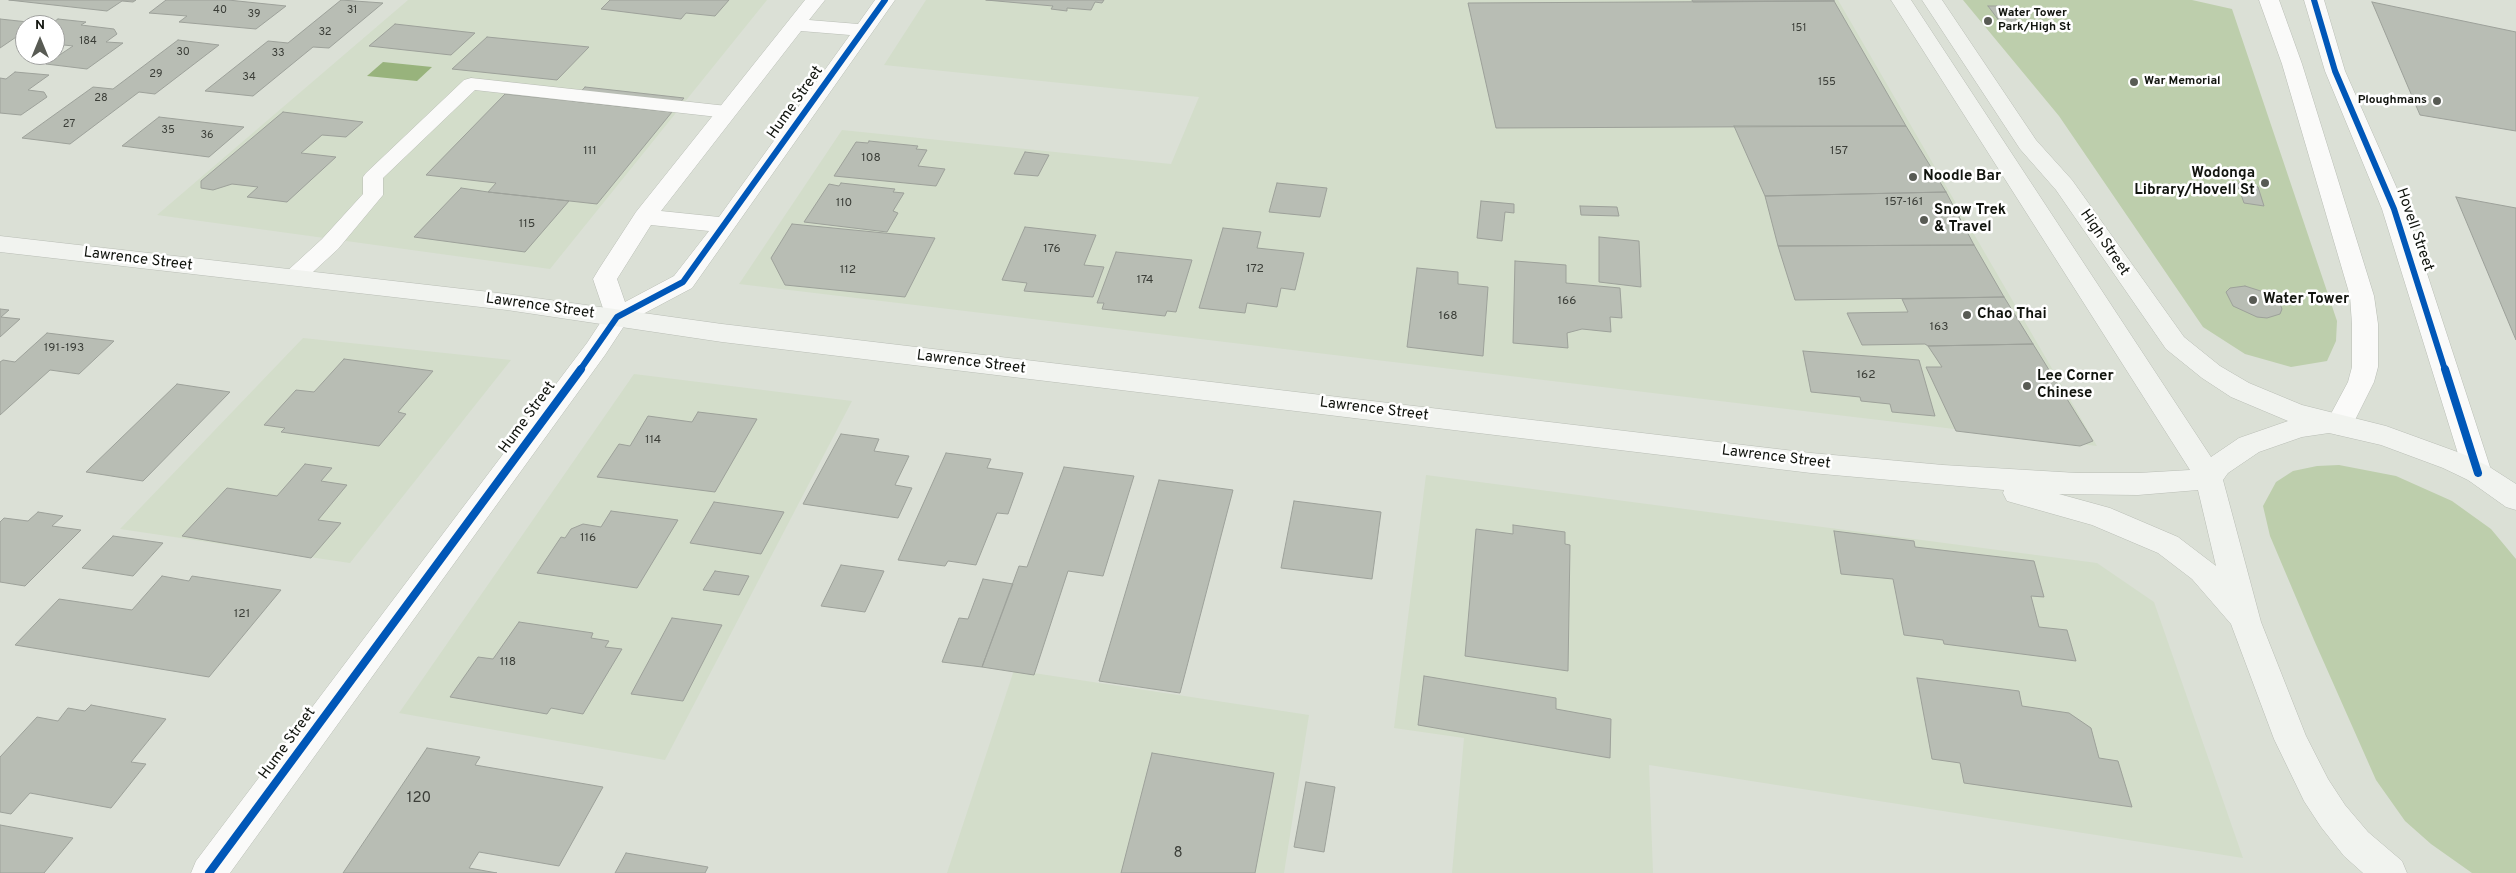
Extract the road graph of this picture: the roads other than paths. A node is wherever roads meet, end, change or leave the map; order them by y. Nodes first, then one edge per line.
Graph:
1 (815, 0) edge
2 (885, 0) edge
3 (1901, 0) edge
4 (1932, 0) edge
5 (2269, 0) edge
6 (2314, 0) edge
7 (796, 25) junction
8 (864, 30) junction
9 (727, 112) junction
10 (644, 217) junction
11 (726, 225) junction
12 (0, 244) edge
13 (293, 278) junction
14 (617, 317) junction
15 (2334, 424) junction
16 (1944, 476) junction
17 (2482, 476) junction
18 (2209, 478) junction
19 (2516, 484) edge
20 (2516, 499) edge
21 (2246, 622) junction
22 (2361, 858) edge
23 (210, 873) edge
24 (2389, 873) edge

1 - 7 street
2 - 8 street, Hume Street
3 - 18 main road
4 - 15 main road, High Street
5 - 15 street
6 - 17 street, Hovell Street
7 - 8 street
7 - 9 street
8 - 11 street, Hume Street
9 - 10 street
9 - 13 lane
10 - 11 street
10 - 14 street
11 - 14 street, Hume Street
12 - 13 main road, Lawrence Street
13 - 14 main road, Lawrence Street
14 - 16 main road, Lawrence Street
14 - 23 street, Hume Street
15 - 17 main road, High Street
15 - 18 main road
16 - 18 main road, Lawrence Street
16 - 21 main road, Lawrence Street
17 - 19 street
17 - 20 main road, High Street
18 - 21 main road
21 - 22 main road
22 - 24 main road

